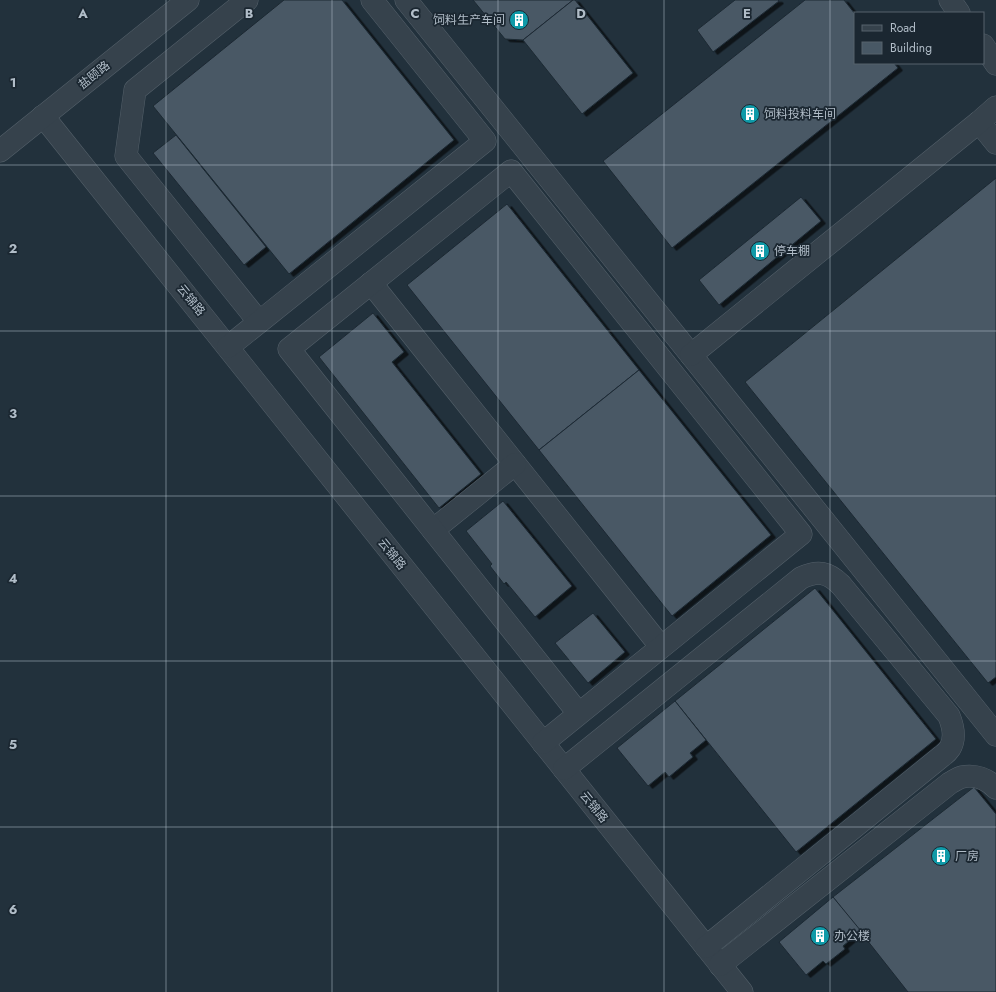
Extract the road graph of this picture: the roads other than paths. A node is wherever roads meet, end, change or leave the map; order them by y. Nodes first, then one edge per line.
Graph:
1 (188, 0) edge
2 (247, 0) edge
3 (372, 0) edge
4 (406, 0) edge
5 (950, 0) edge
6 (958, 12) edge
7 (984, 46) edge
8 (996, 64) edge
9 (996, 107) edge
10 (43, 116) junction
11 (979, 122) junction
12 (996, 143) edge
13 (0, 151) edge
14 (371, 283) junction
15 (259, 322) junction
16 (228, 347) junction
17 (691, 355) junction
18 (515, 464) junction
19 (433, 530) junction
20 (661, 647) junction
21 (578, 714) junction
22 (996, 735) edge
23 (543, 743) junction
24 (564, 769) junction
25 (996, 788) edge
26 (706, 947) junction
27 (720, 965) junction
28 (742, 992) edge

1 - 10 street, 盐颐路
2 - 15 street
3 - 15 street
4 - 17 street
5 - 6 street
7 - 8 street
9 - 11 street
10 - 13 street, 盐颐路
10 - 16 street, 云锦路
11 - 12 street
11 - 17 street
14 - 18 street
14 - 19 street
14 - 20 street
15 - 16 street
16 - 23 street, 云锦路
17 - 22 street
18 - 19 street
18 - 20 street
19 - 21 street
20 - 21 street
21 - 23 street
23 - 24 street, 云锦路
24 - 26 street, 云锦路
24 - 26 street
25 - 27 street
26 - 27 street, 云锦路
27 - 28 street, 云锦路

